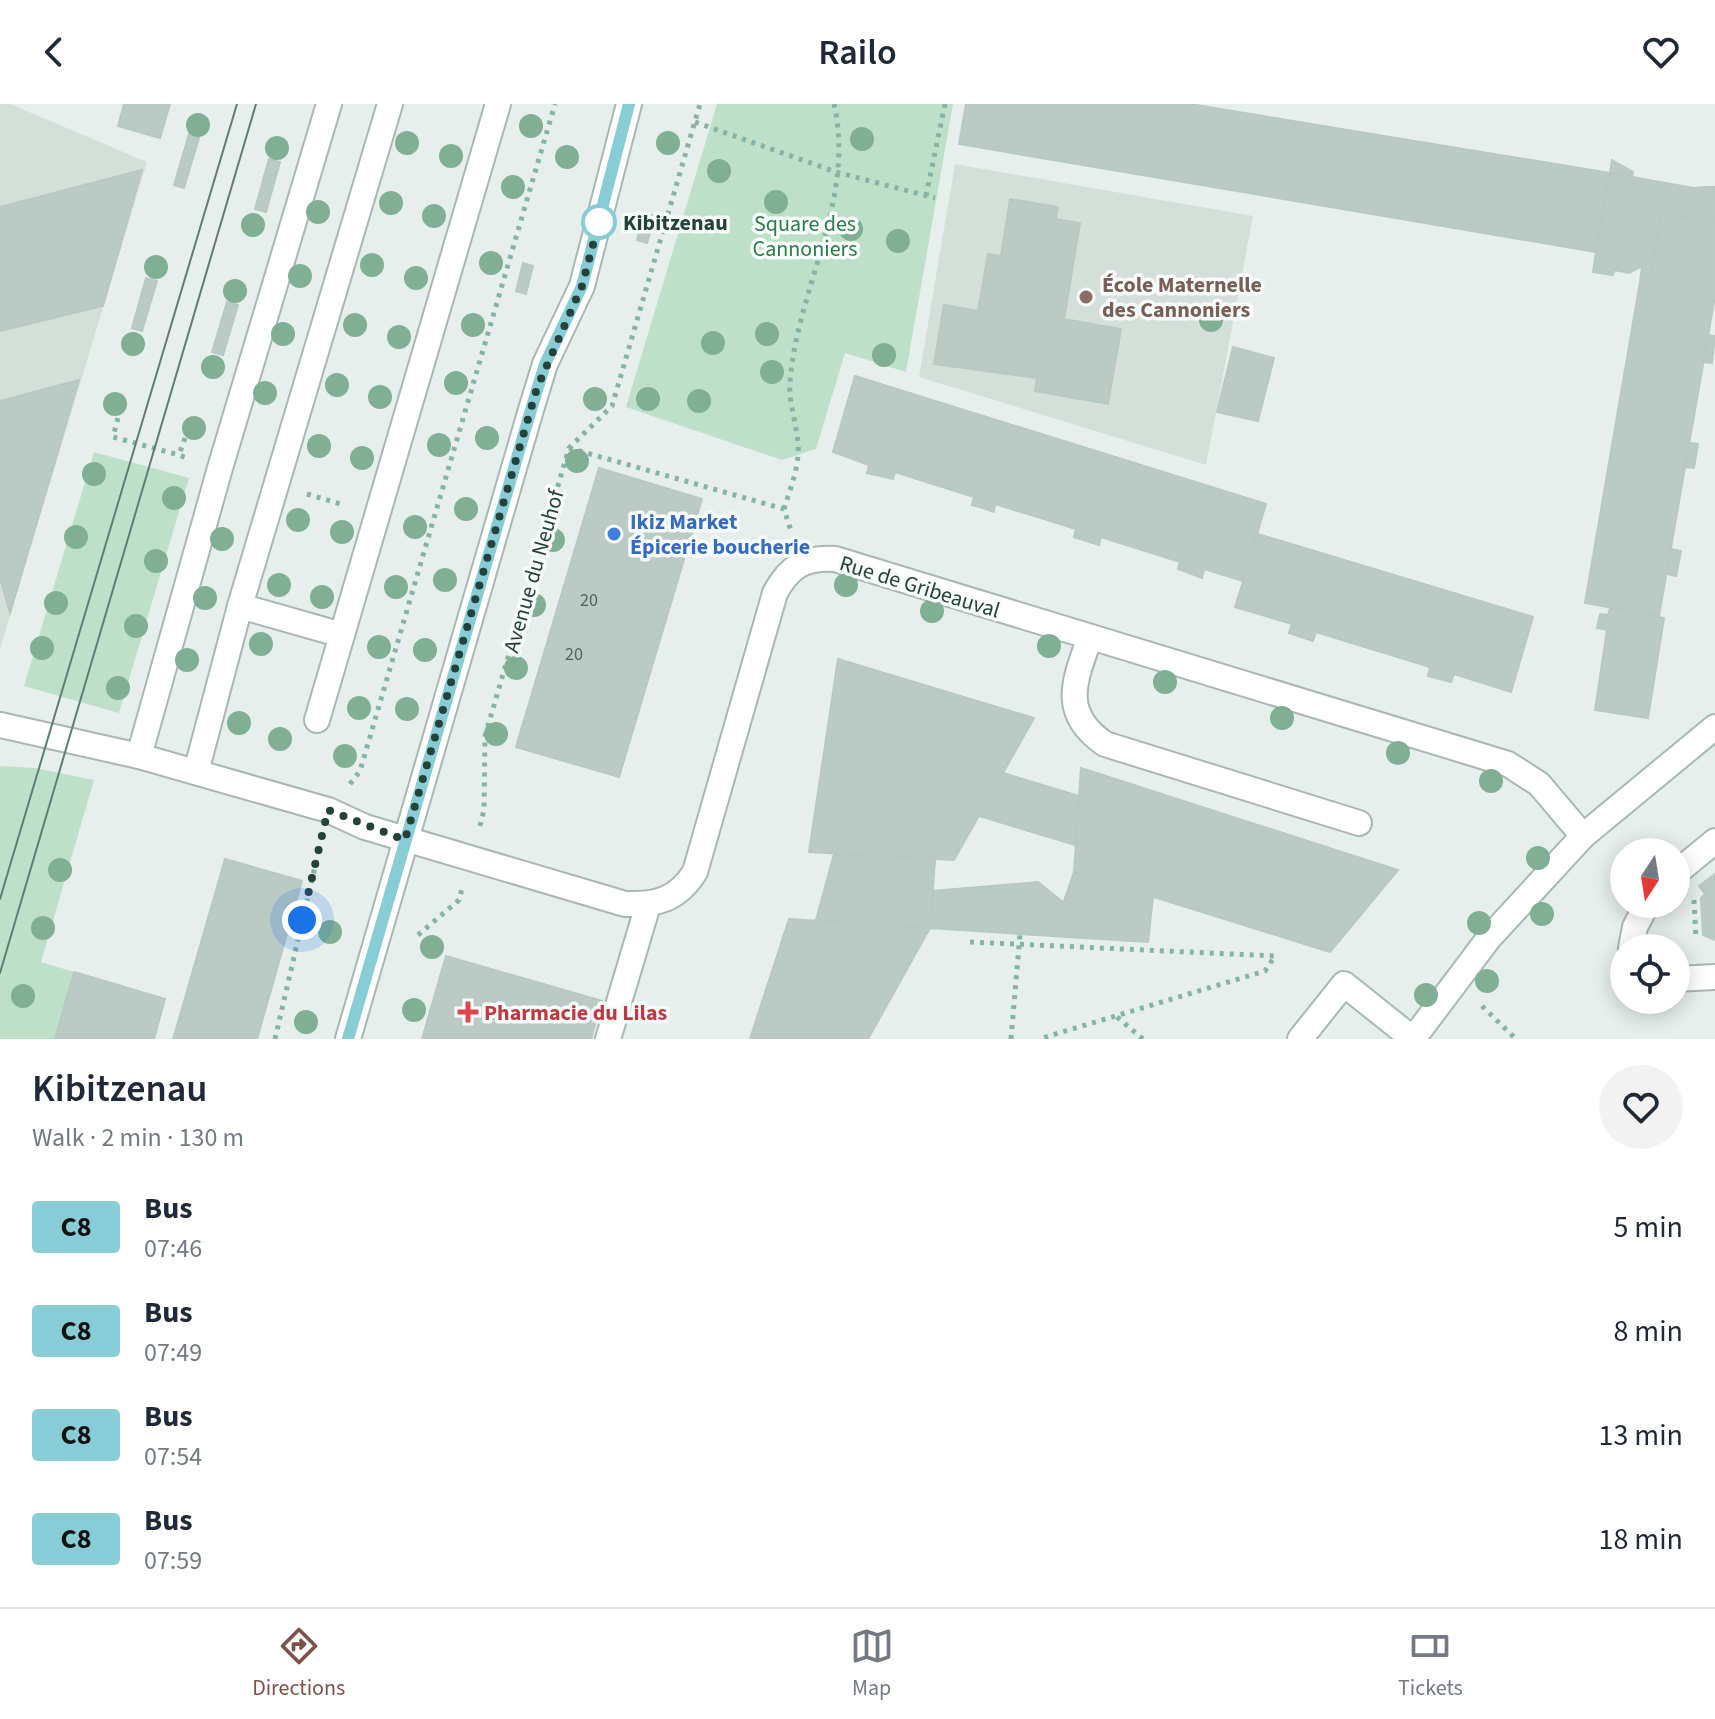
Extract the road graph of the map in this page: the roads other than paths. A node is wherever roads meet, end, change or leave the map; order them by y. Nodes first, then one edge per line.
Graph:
1 (329, 104) edge
2 (390, 104) edge
3 (498, 104) edge
4 (629, 104) edge
5 (240, 606) junction
6 (342, 635) junction
7 (1090, 637) junction
8 (317, 720) dead end
9 (0, 725) edge
10 (1715, 727) edge
11 (139, 756) junction
12 (196, 772) junction
13 (1359, 823) dead end
14 (1583, 836) junction
15 (405, 840) junction
16 (1715, 841) edge
17 (1690, 862) edge
18 (648, 905) junction
19 (1715, 977) edge
20 (1690, 978) edge
21 (348, 1039) edge
22 (608, 1039) edge
23 (1300, 1039) edge
24 (1413, 1039) edge

1 - 11 street
2 - 5 street
3 - 6 street
4 - 15 street
5 - 6 street
5 - 12 street
6 - 8 street
7 - 13 street
7 - 14 street, Rue de Gribeauval
7 - 18 street, Rue de Gribeauval
9 - 11 street
10 - 14 street
11 - 12 street
12 - 15 street
14 - 24 street
15 - 18 street
15 - 21 street
16 - 17 street
18 - 22 street
19 - 20 street
23 - 24 street

